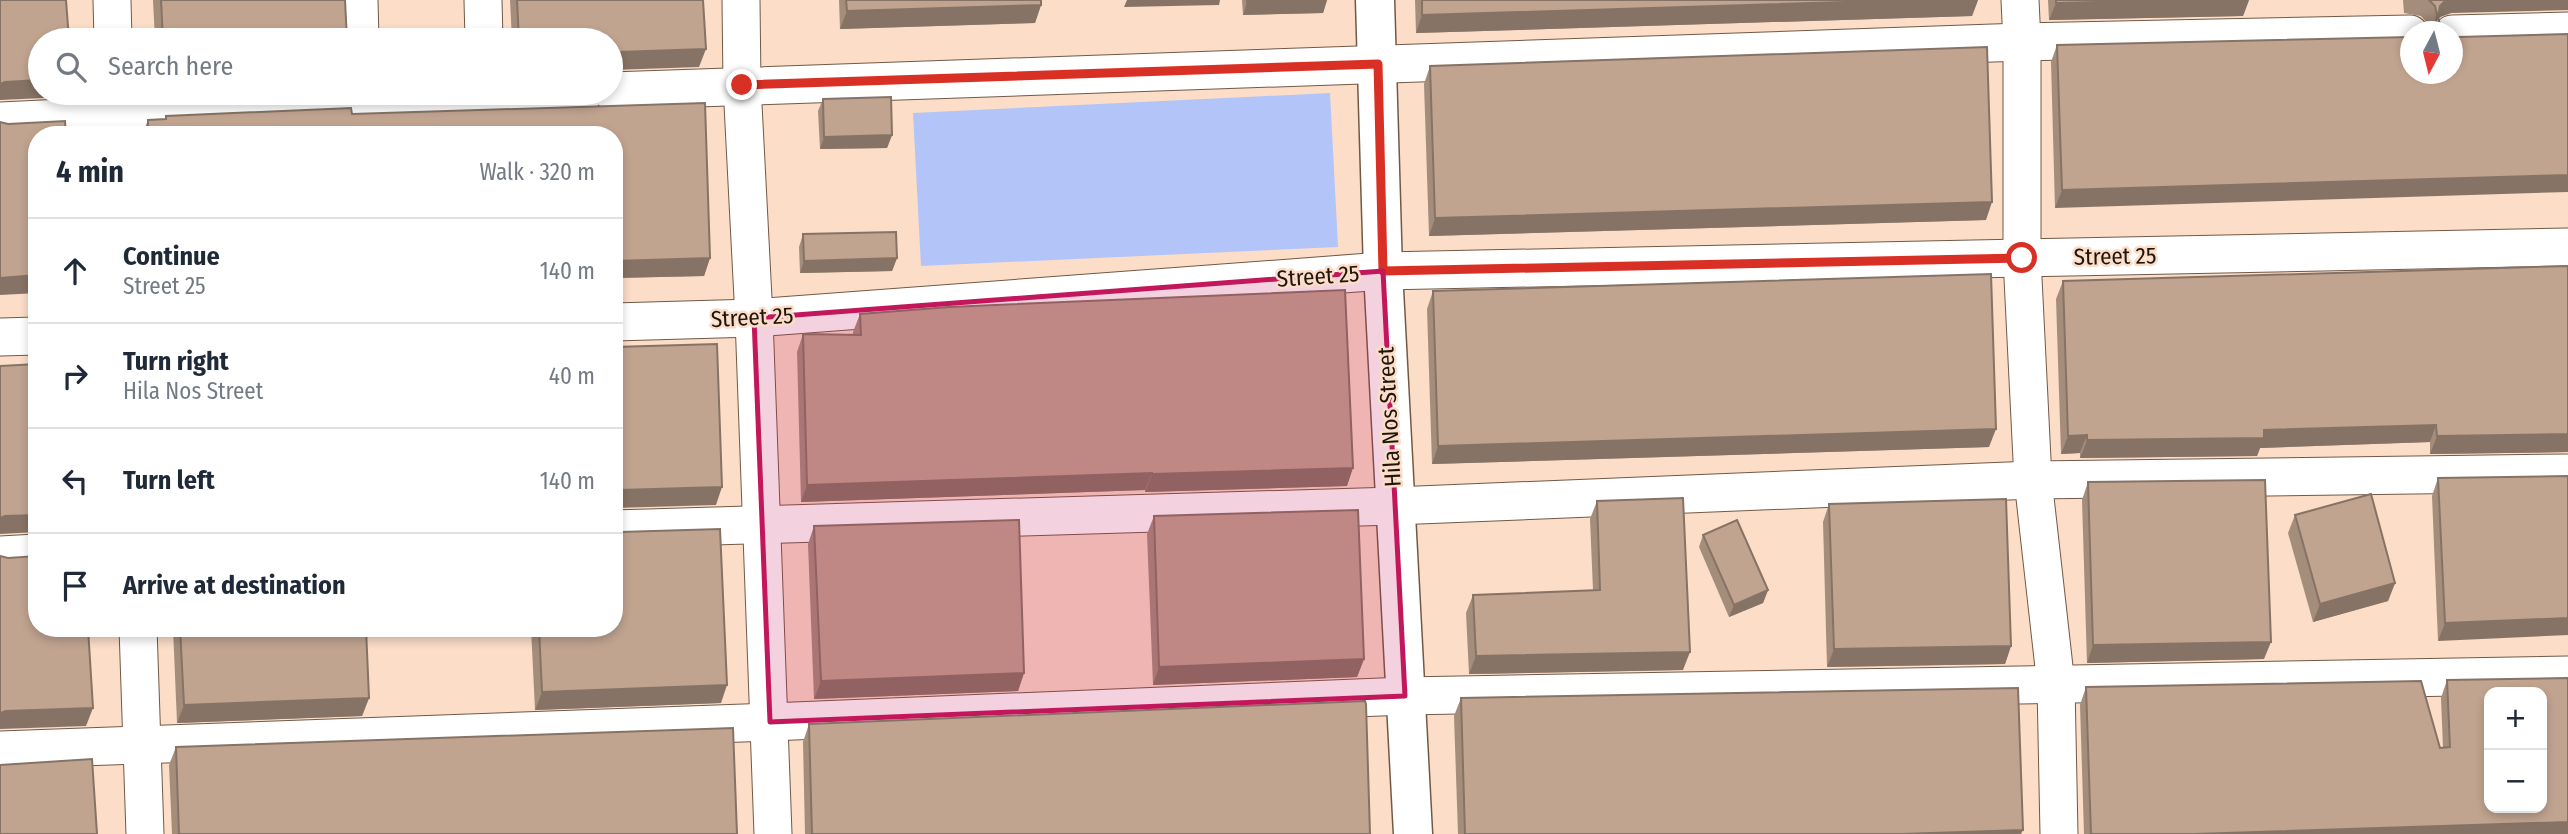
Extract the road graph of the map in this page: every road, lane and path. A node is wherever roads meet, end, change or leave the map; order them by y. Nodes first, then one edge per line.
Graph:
1 (112, 0) edge
2 (359, 0) edge
3 (483, 0) edge
4 (741, 0) edge
5 (1375, 0) edge
6 (2020, 0) edge
7 (113, 28) edge
8 (360, 28) edge
9 (484, 28) edge
10 (2568, 31) edge
11 (2463, 33) edge
12 (2400, 34) edge
13 (2022, 42) junction
14 (1378, 64) junction
15 (742, 85) junction
16 (623, 91) edge
17 (254, 105) edge
18 (114, 114) edge
19 (0, 121) edge
20 (2568, 247) edge
21 (2022, 258) junction
22 (1383, 271) junction
23 (754, 318) junction
24 (623, 321) edge
25 (28, 336) edge
26 (0, 337) edge
27 (2568, 473) edge
28 (2033, 480) junction
29 (1394, 506) junction
30 (762, 524) junction
31 (623, 529) edge
32 (28, 553) edge
33 (0, 555) edge
34 (138, 637) edge
35 (2568, 675) edge
36 (2056, 685) junction
37 (1405, 695) junction
38 (770, 722) junction
39 (143, 745) junction
40 (0, 750) edge
41 (145, 834) edge
42 (774, 834) edge
43 (1413, 834) edge
44 (2059, 834) edge

1 - 7 street
2 - 8 street
3 - 9 street
4 - 15 street
5 - 14 street, Hila Nos Street
6 - 13 street
10 - 11 street
12 - 13 street
13 - 14 street
13 - 21 street
14 - 15 street
14 - 22 street, Hila Nos Street
15 - 16 street
15 - 23 street
17 - 18 street
18 - 19 street
20 - 21 street, Street 25
21 - 22 street, Street 25
21 - 28 street
22 - 23 street, Street 25
22 - 29 street, Hila Nos Street
23 - 24 street, Street 25
23 - 30 street
25 - 26 street
27 - 28 street
28 - 29 street
28 - 36 street
29 - 30 street
29 - 37 street, Hila Nos Street
30 - 31 street
30 - 38 street
32 - 33 street
34 - 39 street
35 - 36 street
36 - 37 street
36 - 44 street
37 - 38 street
37 - 43 street, Hila Nos Street
38 - 39 street
38 - 42 street
39 - 40 street
39 - 41 street

